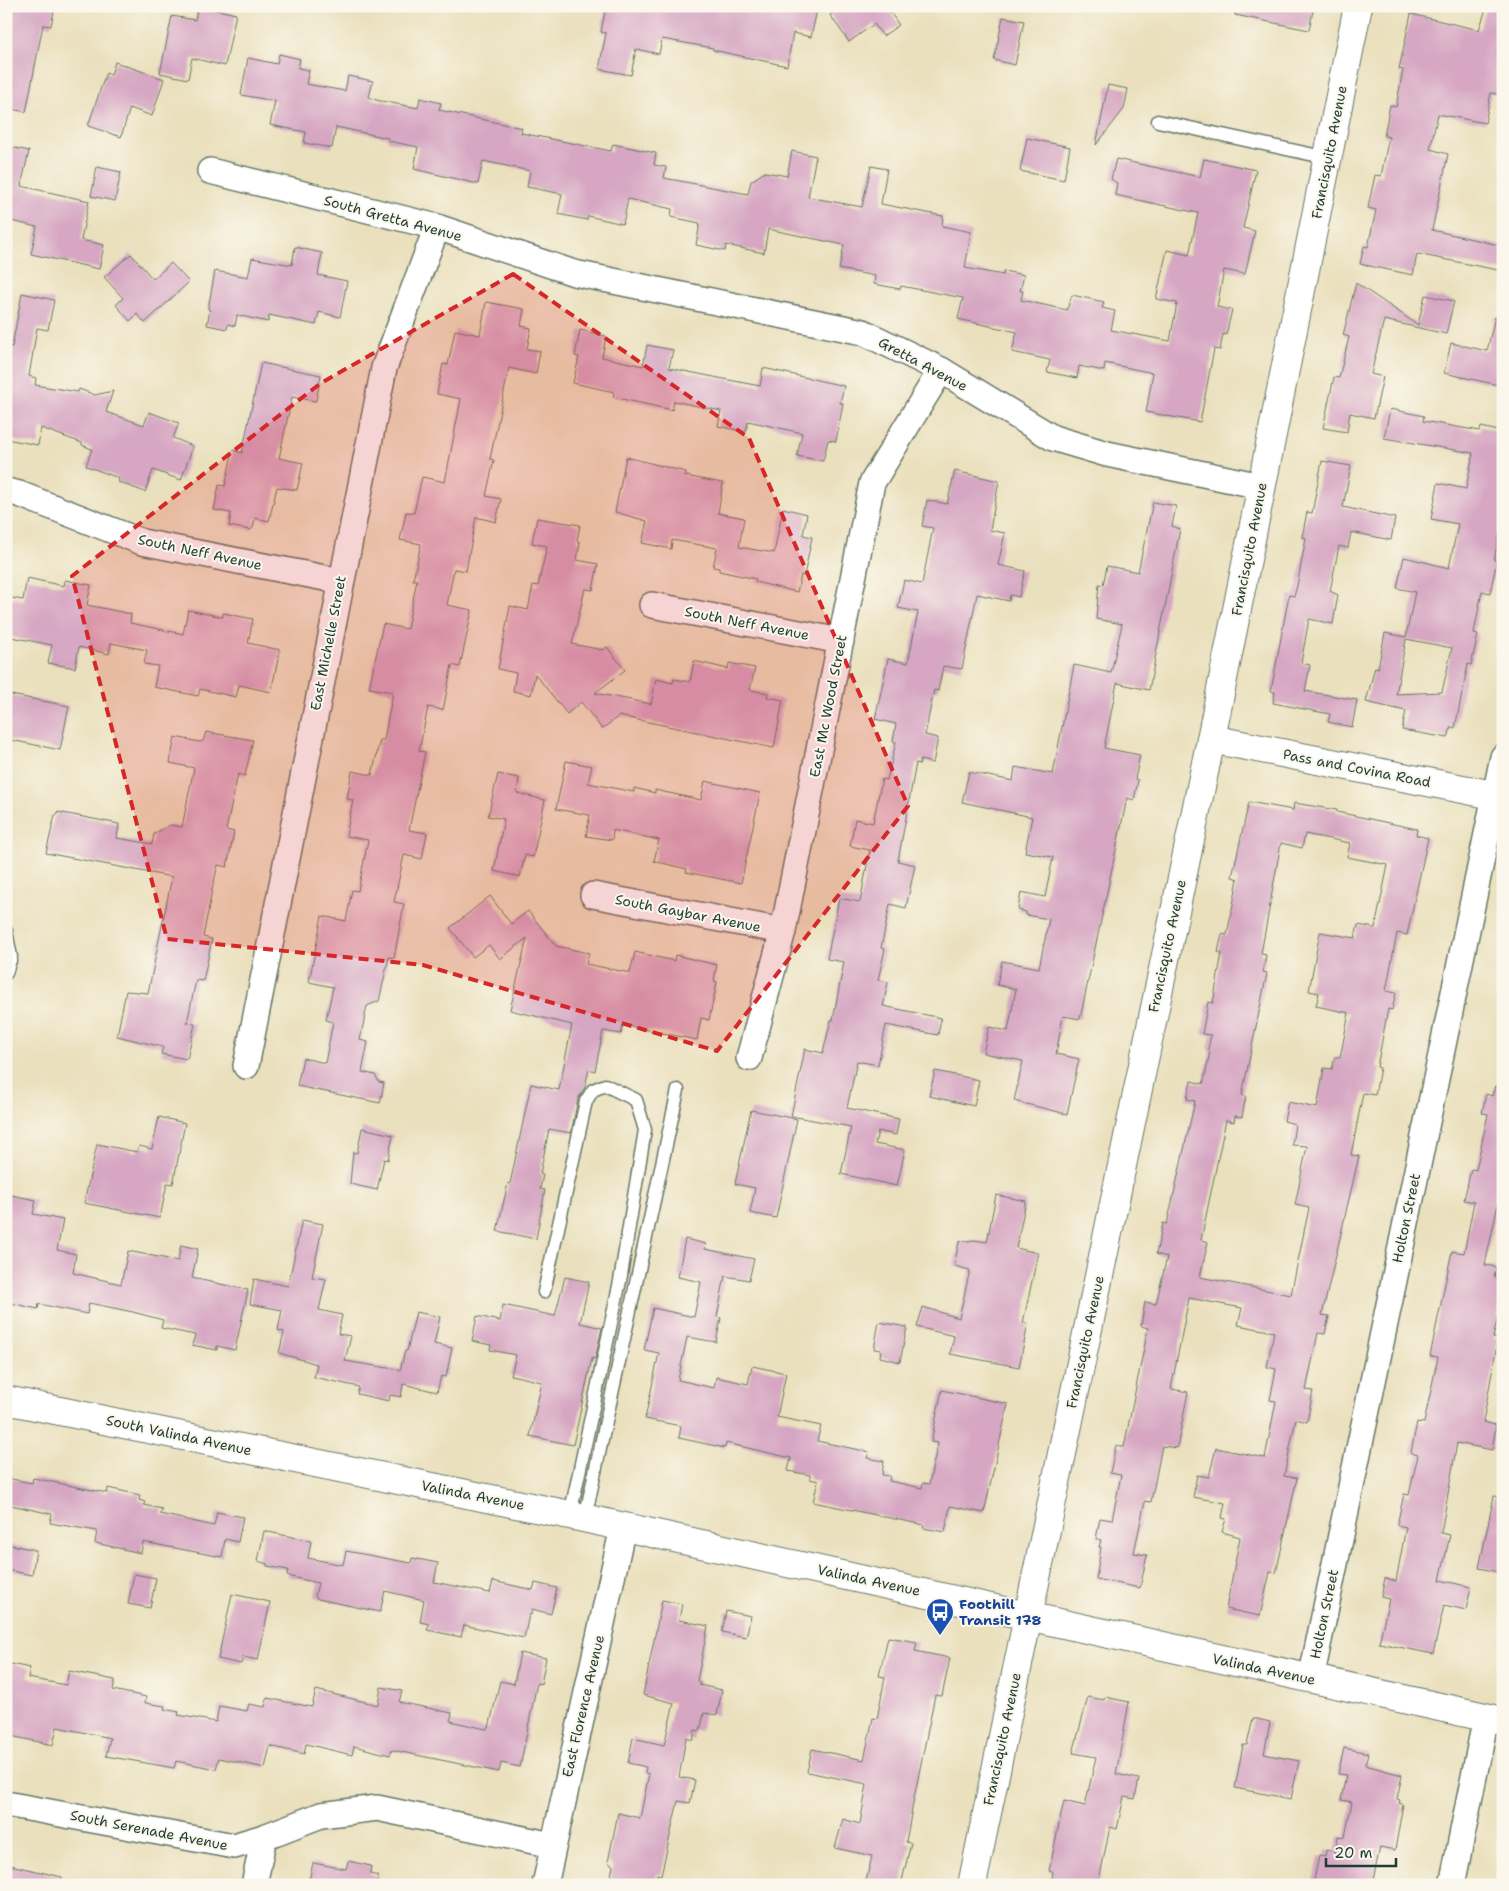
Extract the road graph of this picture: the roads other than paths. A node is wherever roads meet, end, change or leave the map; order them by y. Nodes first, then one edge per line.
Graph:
1 (1358, 6) edge
2 (1158, 122) dead end
3 (1328, 158) junction
4 (210, 171) dead end
5 (437, 227) junction
6 (574, 273) joint
7 (941, 370) junction
8 (1261, 486) junction
9 (6, 492) edge
10 (340, 581) junction
11 (652, 605) dead end
12 (842, 641) junction
13 (1211, 739) junction
14 (1503, 757) edge
15 (1498, 796) edge
16 (592, 895) dead end
17 (6, 931) edge
18 (783, 931) junction
19 (6, 973) edge
20 (749, 1058) dead end
21 (246, 1066) dead end
22 (678, 1090) dead end
23 (544, 1292) dead end
24 (6, 1400) edge
25 (352, 1471) joint
26 (578, 1517) junction
27 (623, 1527) junction
28 (1027, 1617) junction
29 (1311, 1679) junction
30 (1495, 1719) edge
31 (6, 1804) edge
32 (264, 1837) junction
33 (552, 1845) junction
34 (254, 1885) edge
35 (545, 1885) edge
36 (972, 1885) edge
37 (1452, 1885) edge

1 - 3 street, Francisquito Avenue
2 - 3 lane
3 - 8 street, Francisquito Avenue
4 - 5 street, South Gretta Avenue
5 - 6 street, South Gretta Avenue
5 - 10 street, East Michelle Street
6 - 7 street, Gretta Avenue
7 - 8 street, Gretta Avenue
7 - 12 street, East Mc Wood Street
8 - 13 street, Francisquito Avenue
9 - 10 street, South Neff Avenue
10 - 21 street, East Michelle Street
11 - 12 street, South Neff Avenue
12 - 18 street, East Mc Wood Street
13 - 15 street, Pass and Covina Road
13 - 28 street, Francisquito Avenue
14 - 15 street, Holton Street
15 - 29 street, Holton Street
16 - 18 street, South Gaybar Avenue
17 - 19 lane
18 - 20 street, East Mc Wood Street
22 - 26 lane
23 - 26 lane
24 - 25 street, South Valinda Avenue
25 - 26 street, Valinda Avenue
26 - 27 street, Valinda Avenue
27 - 28 street, Valinda Avenue
27 - 33 street, East Florence Avenue
28 - 29 street, Valinda Avenue
28 - 36 street, Francisquito Avenue
29 - 30 street, Valinda Avenue
30 - 37 street
31 - 32 street, South Serenade Avenue
32 - 33 street, South Serenade Avenue
32 - 34 street
33 - 35 street, East Florence Avenue

